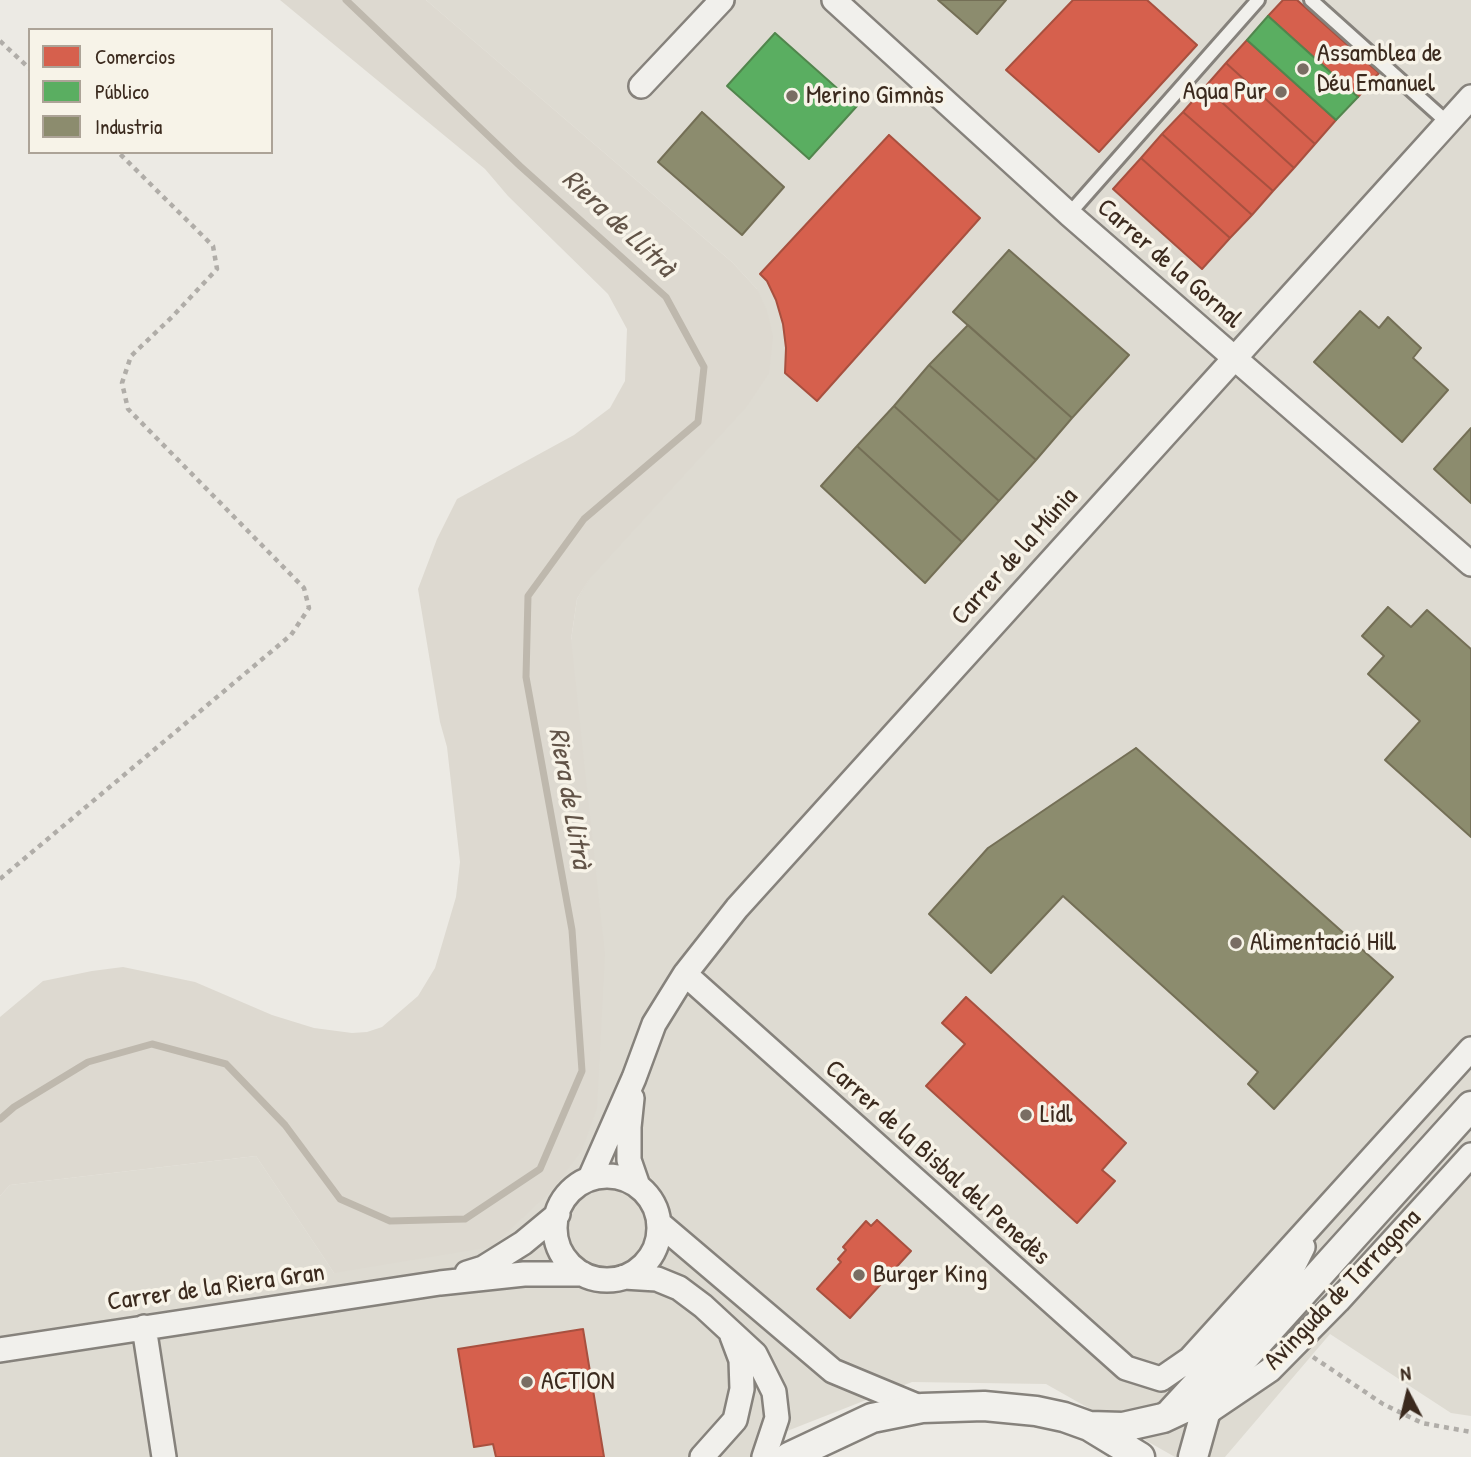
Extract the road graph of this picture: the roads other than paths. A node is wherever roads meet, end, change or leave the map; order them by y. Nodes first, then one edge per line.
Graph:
1 (722, 0) edge
2 (834, 0) edge
3 (1258, 0) edge
4 (1311, 0) edge
5 (641, 86) dead end
6 (1471, 97) edge
7 (1448, 123) junction
8 (1069, 214) junction
9 (1234, 358) junction
10 (1471, 564) edge
11 (685, 974) junction
12 (1471, 1049) edge
13 (634, 1078) junction
14 (1471, 1106) edge
15 (1471, 1155) edge
16 (590, 1178) junction
17 (638, 1186) junction
18 (558, 1214) junction
19 (1322, 1214) junction
20 (660, 1224) junction
21 (583, 1274) junction
22 (624, 1277) junction
23 (440, 1283) junction
24 (144, 1328) junction
25 (731, 1333) junction
26 (0, 1350) edge
27 (1161, 1380) joint
28 (1222, 1382) junction
29 (922, 1408) junction
30 (1205, 1414) junction
31 (1163, 1418) junction
32 (1089, 1426) junction
33 (164, 1457) edge
34 (702, 1457) edge
35 (764, 1457) edge
36 (789, 1457) edge
37 (1140, 1457) edge
38 (1193, 1457) edge

1 - 5 street
2 - 8 street, Carrer de la Gornal
3 - 8 lane
4 - 7 lane
6 - 7 street, Carrer de la Múnia
7 - 9 street, Carrer de la Múnia
8 - 9 street, Carrer de la Gornal
9 - 10 street, Carrer de la Gornal
9 - 11 street, Carrer de la Múnia
11 - 13 street, Carrer de la Múnia
11 - 27 street, Carrer de la Bisbal del Penedès
12 - 19 street, Avinguda de Tarragona
13 - 16 street, Carrer de la Múnia
13 - 17 street, Carrer de la Múnia
14 - 28 street, Avinguda de Tarragona
15 - 30 street, Avinguda de Tarragona
16 - 17 street
16 - 18 street
17 - 20 street
18 - 21 street
18 - 23 street, Carrer de la Riera Gran
19 - 27 street, Avinguda de Tarragona
19 - 31 street, Avinguda de Tarragona
20 - 22 street
20 - 29 street
21 - 22 street
21 - 23 street, Carrer de la Riera Gran
22 - 25 street
23 - 24 street, Carrer de la Riera Gran
24 - 26 street, Carrer de la Riera Gran
24 - 33 street
25 - 34 street
25 - 35 street
28 - 30 street, Avinguda de Tarragona
28 - 31 street, Avinguda de Tarragona
29 - 32 street
29 - 36 street
30 - 38 street, Avinguda de Tarragona
31 - 32 street, Avinguda de Tarragona
32 - 37 street

